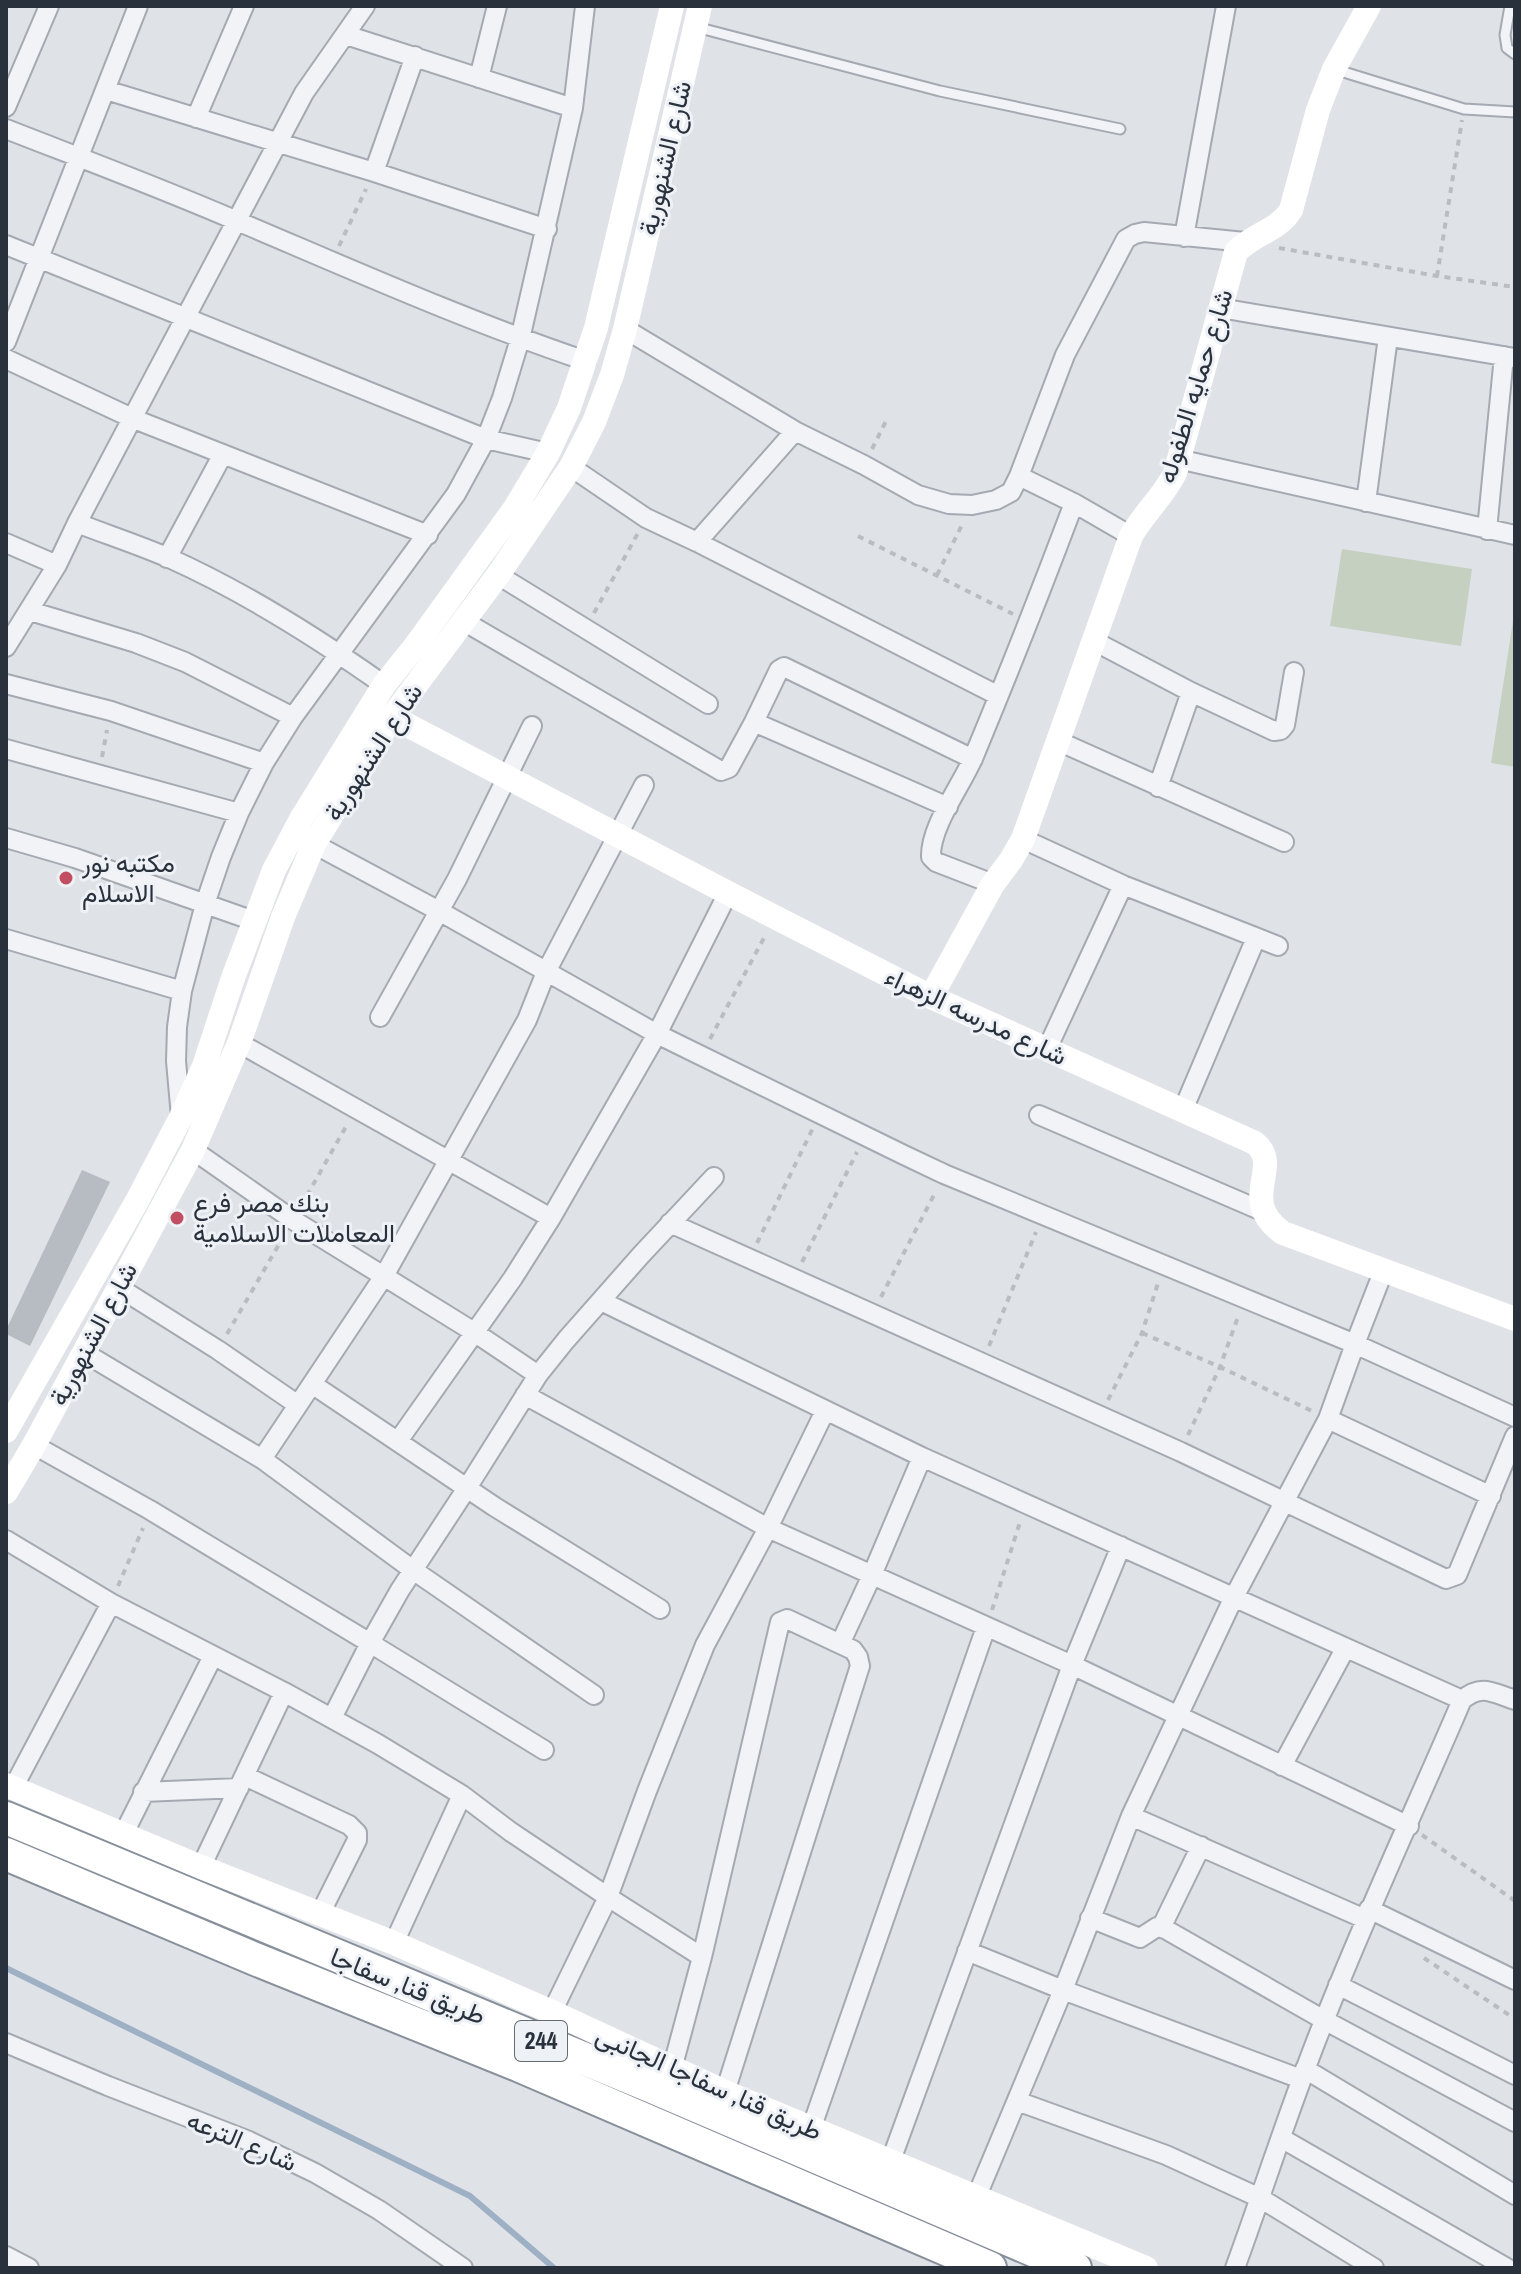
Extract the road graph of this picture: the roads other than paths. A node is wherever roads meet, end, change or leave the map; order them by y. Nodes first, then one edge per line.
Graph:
1 (138, 6) edge
2 (244, 6) edge
3 (365, 6) edge
4 (497, 6) edge
5 (585, 6) edge
6 (672, 6) edge
7 (1226, 6) edge
8 (1369, 6) edge
9 (1510, 6) edge
10 (43, 8) edge
11 (698, 17) edge
12 (346, 35) junction
13 (1515, 54) edge
14 (415, 56) junction
15 (1334, 69) junction
16 (479, 78) junction
17 (106, 90) junction
18 (6, 107) edge
19 (573, 108) junction
20 (1515, 112) edge
21 (196, 118) junction
22 (6, 129) edge
23 (1120, 129) dead end
24 (278, 143) junction
25 (78, 157) junction
26 (374, 172) junction
27 (237, 220) junction
28 (547, 229) junction
29 (1184, 237) junction
30 (1245, 242) junction
31 (6, 245) edge
32 (39, 260) junction
33 (1220, 308) junction
34 (187, 317) junction
35 (625, 329) junction
36 (1388, 337) junction
37 (520, 339) junction
38 (6, 342) edge
39 (1509, 357) edge
40 (6, 359) edge
41 (586, 361) junction
42 (134, 419) junction
43 (795, 431) junction
44 (486, 439) junction
45 (548, 453) junction
46 (223, 454) junction
47 (1178, 459) junction
48 (571, 467) junction
49 (1019, 476) junction
50 (1366, 502) junction
51 (1074, 503) junction
52 (77, 523) junction
53 (1487, 530) junction
54 (428, 535) junction
55 (1515, 535) edge
56 (1131, 536) junction
57 (697, 542) junction
58 (6, 543) edge
59 (167, 558) junction
60 (57, 565) junction
61 (498, 575) junction
62 (30, 611) junction
63 (465, 622) junction
64 (1094, 641) junction
65 (6, 647) edge
66 (340, 654) junction
67 (1294, 672) dead end
68 (6, 684) edge
69 (384, 685) junction
70 (1191, 692) junction
71 (997, 695) junction
72 (708, 704) dead end
73 (293, 717) junction
74 (392, 717) junction
75 (754, 722) junction
76 (532, 726) dead end
77 (1058, 741) junction
78 (6, 749) edge
79 (973, 759) junction
80 (264, 763) junction
81 (507, 777) junction
82 (644, 785) dead end
83 (1158, 787) junction
84 (948, 807) junction
85 (239, 813) junction
86 (617, 835) junction
87 (6, 838) edge
88 (1023, 839) junction
89 (1284, 842) dead end
90 (314, 844) junction
91 (993, 884) junction
92 (1123, 885) junction
93 (728, 893) junction
94 (205, 904) junction
95 (439, 911) junction
96 (254, 921) junction
97 (1256, 938) junction
98 (6, 939) edge
99 (1278, 946) dead end
100 (546, 972) junction
101 (182, 991) junction
102 (931, 997) junction
103 (380, 1017) dead end
104 (657, 1034) junction
105 (239, 1043) junction
106 (1047, 1049) junction
107 (1183, 1110) junction
108 (1039, 1115) dead end
109 (181, 1117) junction
110 (193, 1150) junction
111 (449, 1162) junction
112 (714, 1177) dead end
113 (1262, 1211) junction
114 (551, 1218) junction
115 (670, 1223) junction
116 (1383, 1272) junction
117 (384, 1276) junction
118 (118, 1287) junction
119 (601, 1301) junction
120 (1515, 1319) edge
121 (474, 1332) junction
122 (1355, 1344) junction
123 (83, 1352) junction
124 (538, 1375) junction
125 (312, 1384) junction
126 (525, 1395) junction
127 (298, 1405) junction
128 (825, 1411) junction
129 (1515, 1417) edge
130 (1328, 1419) junction
131 (6, 1431) edge
132 (1515, 1436) edge
133 (398, 1441) junction
134 (34, 1445) junction
135 (922, 1457) junction
136 (262, 1459) junction
137 (467, 1488) junction
138 (6, 1492) edge
139 (1491, 1496) junction
140 (1284, 1501) junction
141 (768, 1528) junction
142 (6, 1540) edge
143 (1121, 1546) junction
144 (413, 1570) junction
145 (872, 1575) junction
146 (1233, 1599) junction
147 (111, 1603) junction
148 (660, 1609) dead end
149 (986, 1627) junction
150 (841, 1642) junction
151 (370, 1643) junction
152 (1345, 1649) junction
153 (213, 1656) junction
154 (1072, 1665) junction
155 (284, 1692) junction
156 (594, 1695) dead end
157 (1462, 1700) junction
158 (1515, 1700) edge
159 (1178, 1715) junction
160 (332, 1718) junction
161 (544, 1750) dead end
162 (1282, 1766) junction
163 (242, 1782) junction
164 (143, 1792) junction
165 (462, 1795) junction
166 (8, 1797) edge
167 (1131, 1816) junction
168 (1409, 1826) junction
169 (123, 1835) junction
170 (1201, 1846) junction
171 (6, 1854) edge
172 (201, 1867) junction
173 (608, 1897) junction
174 (320, 1914) junction
175 (1367, 1914) junction
176 (1090, 1918) junction
177 (1161, 1928) junction
178 (394, 1943) junction
179 (967, 1951) junction
180 (702, 1957) junction
181 (1515, 1980) edge
182 (1338, 1985) junction
183 (1063, 1990) junction
184 (552, 2012) junction
185 (1324, 2020) junction
186 (6, 2043) edge
187 (672, 2069) junction
188 (1303, 2074) junction
189 (1515, 2075) edge
190 (725, 2092) junction
191 (1017, 2101) junction
192 (1515, 2122) edge
193 (811, 2129) junction
194 (1281, 2138) junction
195 (890, 2163) junction
196 (1515, 2195) edge
197 (976, 2198) junction
198 (1260, 2198) junction
199 (6, 2256) edge
200 (29, 2268) edge
201 (463, 2268) edge
202 (990, 2268) edge
203 (1075, 2268) edge
204 (1146, 2268) edge
205 (1235, 2268) edge
206 (1374, 2268) edge
207 (1507, 2268) edge

1 - 17 street
2 - 21 street
3 - 12 street
4 - 16 street
5 - 19 street
6 - 41 street, شارع الشنهورية
7 - 29 street
8 - 15 street
9 - 13 lane
10 - 18 street
11 - 23 lane
11 - 35 street, شارع الشنهورية
12 - 14 street
12 - 24 street
14 - 16 street
14 - 26 street
15 - 20 lane
15 - 30 street
16 - 19 street
17 - 21 street
17 - 25 street
19 - 28 street
21 - 24 street
22 - 25 street
24 - 26 street
24 - 27 street
25 - 27 street
25 - 32 street
26 - 28 street
27 - 34 street
27 - 37 street
28 - 37 street
29 - 30 street
29 - 49 street
30 - 33 street, شارع حمايه الطفوله
31 - 32 street
32 - 34 street
32 - 38 street
33 - 36 street
33 - 47 street, شارع حمايه الطفوله
34 - 42 street
34 - 44 street
35 - 43 street
35 - 48 street, شارع الشنهورية
36 - 39 street
36 - 50 street
37 - 41 street
37 - 44 street
39 - 53 street
40 - 42 street
41 - 45 street, شارع الشنهورية
42 - 46 street
42 - 52 street
43 - 49 street
43 - 57 street
44 - 45 street
44 - 54 street
45 - 69 street, شارع الشنهورية
46 - 54 street
46 - 59 street
47 - 50 street
47 - 56 street, شارع حمايه الطفوله
48 - 57 street
48 - 61 street, شارع الشنهورية
49 - 51 street
50 - 53 street
51 - 56 street
51 - 71 street
52 - 59 street
52 - 60 street
53 - 55 street
54 - 66 street
56 - 64 street, شارع حمايه الطفوله
57 - 71 street
58 - 60 street
59 - 66 street
60 - 62 street
61 - 63 street, شارع الشنهورية
61 - 72 street
62 - 65 street
62 - 73 street
63 - 74 street, شارع الشنهورية
63 - 75 street
64 - 70 street
64 - 77 street, شارع حمايه الطفوله
66 - 69 street
66 - 73 street
67 - 70 street
68 - 80 street
69 - 96 street, شارع الشنهورية
70 - 83 street
71 - 79 street
73 - 80 street
74 - 81 street, شارع مدرسه الزهراء
74 - 90 street, شارع الشنهورية
75 - 79 street
75 - 84 street
76 - 81 street
77 - 83 street
77 - 88 street, شارع حمايه الطفوله
78 - 85 street
79 - 84 street
80 - 85 street
81 - 86 street, شارع مدرسه الزهراء
81 - 95 street
82 - 86 street
83 - 89 street
84 - 91 street
85 - 94 street
86 - 93 street, شارع مدرسه الزهراء
86 - 100 street
87 - 94 street
88 - 91 street, شارع حمايه الطفوله
88 - 92 street
90 - 95 street
90 - 105 street, شارع الشنهورية
91 - 102 street, شارع حمايه الطفوله
92 - 97 street
92 - 106 street
93 - 102 street, شارع مدرسه الزهراء
93 - 104 street
94 - 96 street
94 - 101 street
95 - 100 street
95 - 103 street
96 - 109 street, شارع الشنهورية
97 - 99 street
97 - 107 street
98 - 101 street
100 - 104 street
100 - 111 street
101 - 109 street
102 - 106 street, شارع مدرسه الزهراء
104 - 114 street
104 - 122 street
105 - 110 street, شارع الشنهورية
105 - 111 street
106 - 107 street, شارع مدرسه الزهراء
107 - 113 street, شارع مدرسه الزهراء
108 - 113 street
109 - 131 street, شارع الشنهورية
110 - 117 street
110 - 118 street, شارع الشنهورية
111 - 114 street
111 - 117 street
112 - 115 street
113 - 116 street
114 - 121 street
115 - 119 street
115 - 140 street
116 - 120 street
116 - 122 street
117 - 121 street
117 - 125 street
118 - 123 street, شارع الشنهورية
118 - 127 street
119 - 124 street
119 - 128 street
121 - 124 street
121 - 133 street
122 - 129 street
122 - 130 street
123 - 134 street, شارع الشنهورية
123 - 136 street
124 - 126 street
125 - 127 street
125 - 133 street
126 - 137 street
126 - 141 street
127 - 136 street
128 - 135 street
128 - 141 street
130 - 139 street
130 - 140 street
132 - 139 street
133 - 137 street
134 - 138 street, شارع الشنهورية
134 - 151 street
135 - 143 street
135 - 145 street
136 - 144 street
137 - 144 street
137 - 148 street
139 - 140 street
140 - 146 street
141 - 145 street
141 - 173 street
142 - 147 street
143 - 146 street
143 - 154 street
144 - 151 street
144 - 156 street
145 - 149 street
145 - 150 street
146 - 152 street
146 - 159 street
147 - 153 street
147 - 166 street
149 - 154 street
149 - 193 street
150 - 180 street
150 - 190 street
151 - 160 street
151 - 161 street
152 - 157 street
152 - 162 street
153 - 155 street
153 - 164 street
154 - 159 street
154 - 179 street
155 - 160 street
155 - 163 street
157 - 158 street
157 - 168 street
159 - 162 street
159 - 167 street
160 - 165 street
162 - 168 street
163 - 164 street
163 - 172 street
163 - 174 street
164 - 169 street
165 - 173 street
165 - 178 street
166 - 169 street, طريق قنا, سفاجا الجانبى
166 - 203 highway, طريق قنا, سفاجا / 244
167 - 170 street
167 - 176 street
168 - 175 street
169 - 172 street, طريق قنا, سفاجا الجانبى
170 - 175 street
170 - 177 street
171 - 202 highway, طريق قنا, سفاجا / 244
172 - 174 street, طريق قنا, سفاجا الجانبى
173 - 180 street
173 - 184 street
174 - 178 street, طريق قنا, سفاجا الجانبى
175 - 181 street
175 - 182 street
176 - 177 street
176 - 183 street
177 - 185 street
178 - 184 street, طريق قنا, سفاجا الجانبى
179 - 183 street
179 - 195 street
180 - 187 street
182 - 185 street
182 - 189 street
183 - 188 street
183 - 191 street
184 - 187 street, طريق قنا, سفاجا الجانبى
185 - 188 street
185 - 192 street
186 - 201 street, شارع الترعه
187 - 190 street, طريق قنا, سفاجا الجانبى
188 - 194 street
188 - 196 street
190 - 193 street, طريق قنا, سفاجا الجانبى
191 - 197 street
191 - 198 street
193 - 195 street, طريق قنا, سفاجا الجانبى
194 - 198 street
194 - 207 street
195 - 197 street, طريق قنا, سفاجا الجانبى
197 - 204 street, طريق قنا, سفاجا الجانبى
198 - 205 street
198 - 206 street
199 - 200 street

